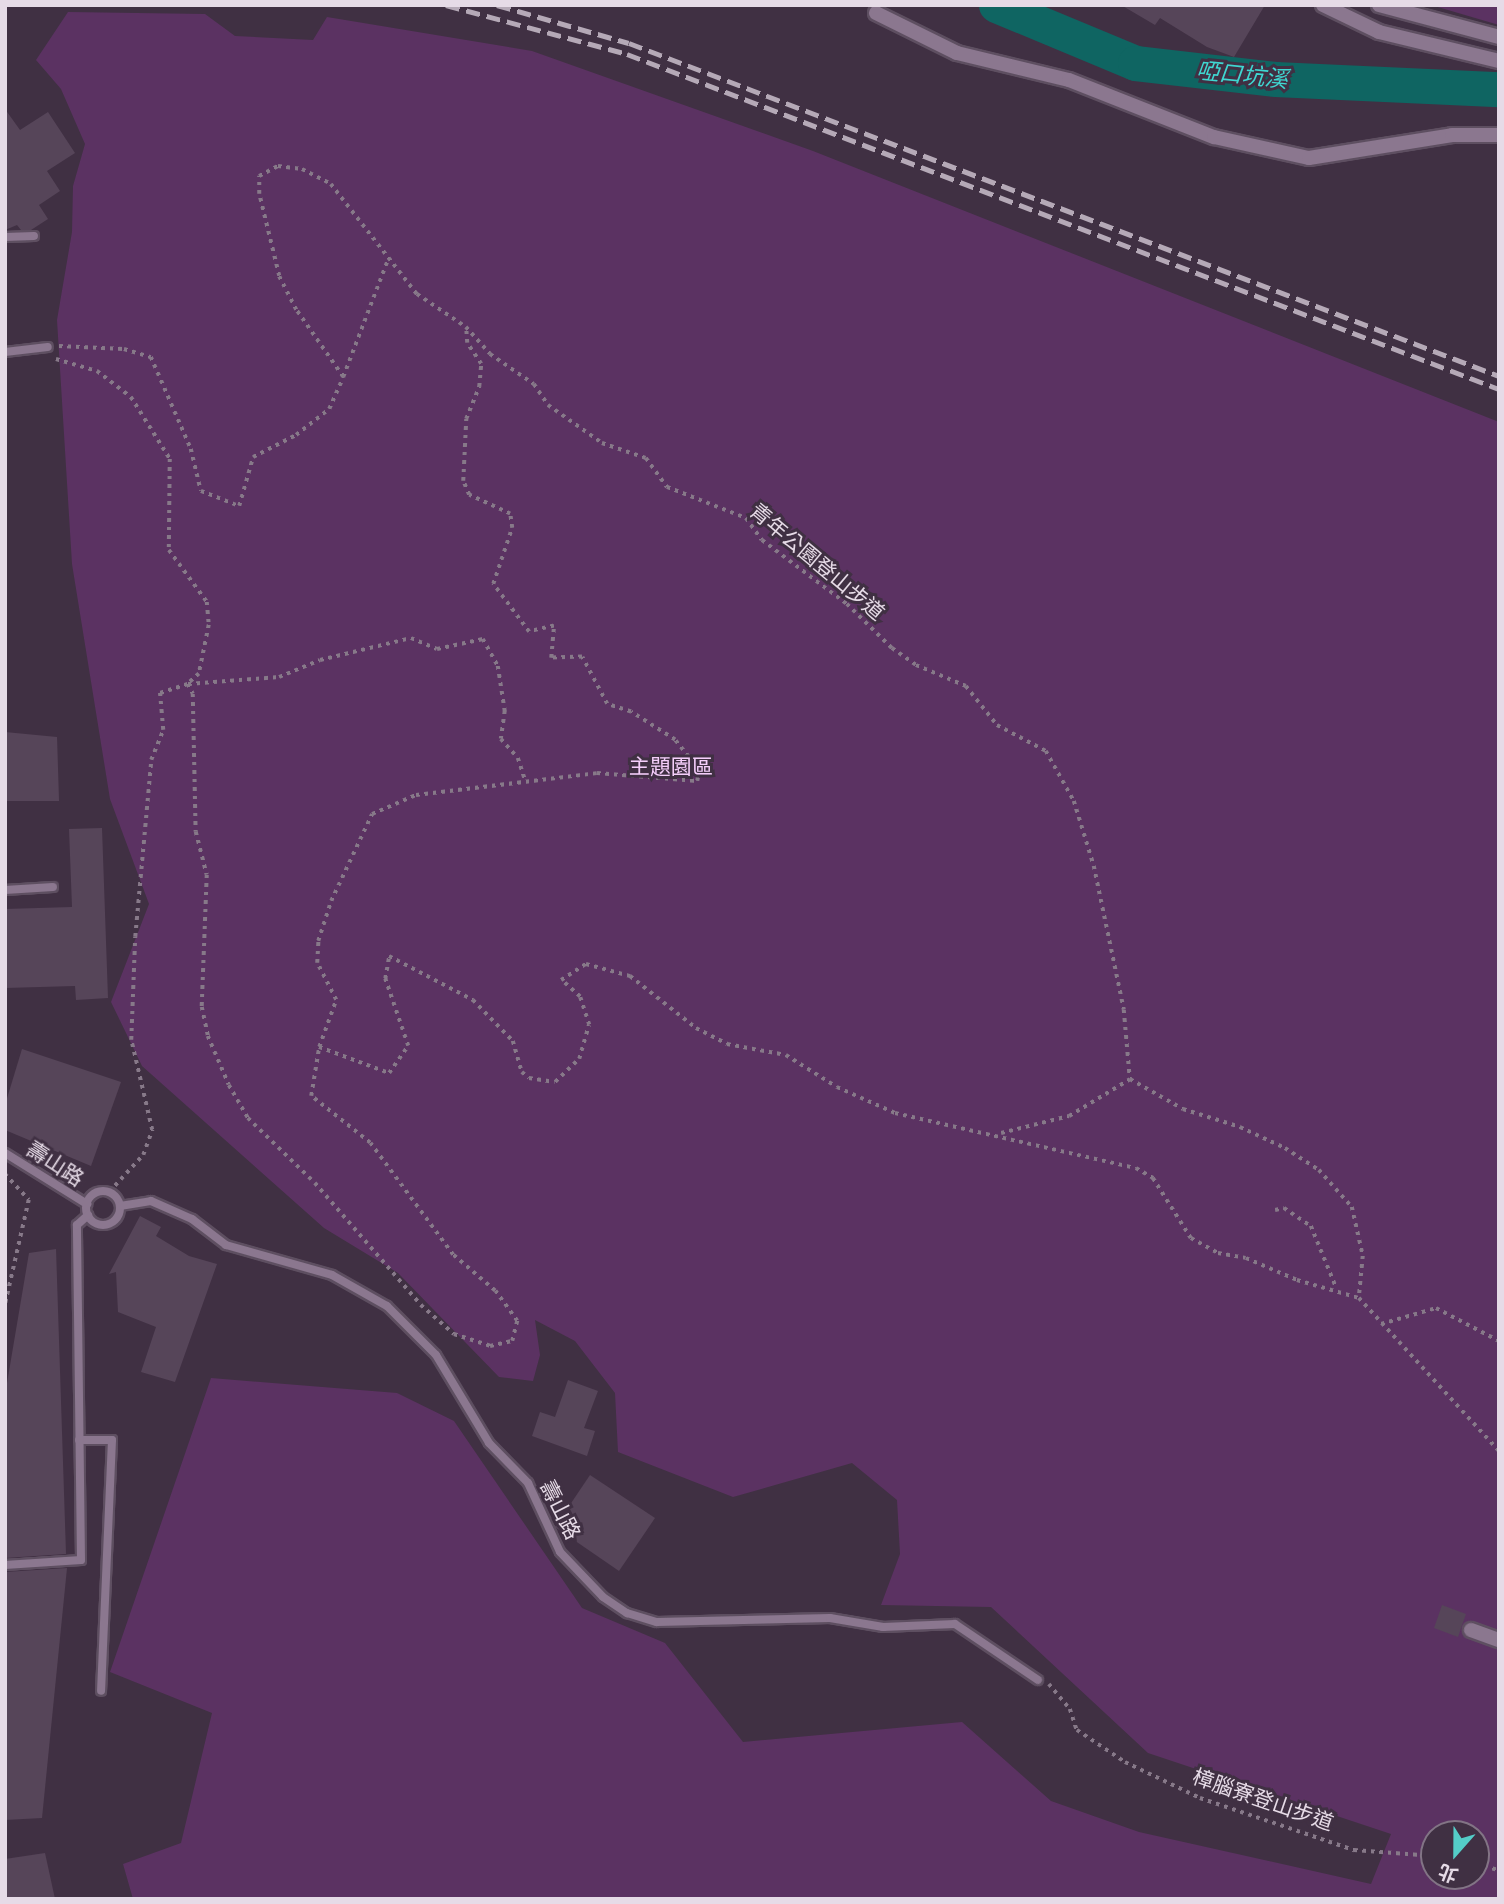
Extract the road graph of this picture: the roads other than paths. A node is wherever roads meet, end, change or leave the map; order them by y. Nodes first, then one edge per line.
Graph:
1 (1323, 5) edge
2 (1379, 5) edge
3 (876, 13) dead end
4 (1499, 37) edge
5 (1499, 61) edge
6 (1499, 135) edge
7 (33, 236) dead end
8 (5, 237) edge
9 (48, 347) road end
10 (5, 352) edge
11 (53, 887) dead end
12 (5, 890) edge
13 (5, 1153) edge
14 (87, 1204) junction
15 (120, 1206) junction
16 (88, 1215) junction
17 (79, 1440) junction
18 (5, 1565) edge
19 (1471, 1630) dead end
20 (1499, 1640) edge
21 (1038, 1680) road end
22 (101, 1691) dead end

1 - 5 street
2 - 4 street
3 - 6 street
7 - 8 lane
9 - 10 lane
11 - 12 lane
13 - 14 lane, 壽山路
14 - 15 lane, 壽山路
14 - 16 lane, 壽山路
15 - 16 lane, 壽山路
15 - 21 lane, 壽山路
16 - 17 lane, 壽山路
17 - 18 lane, 壽山路
17 - 22 lane
19 - 20 street

